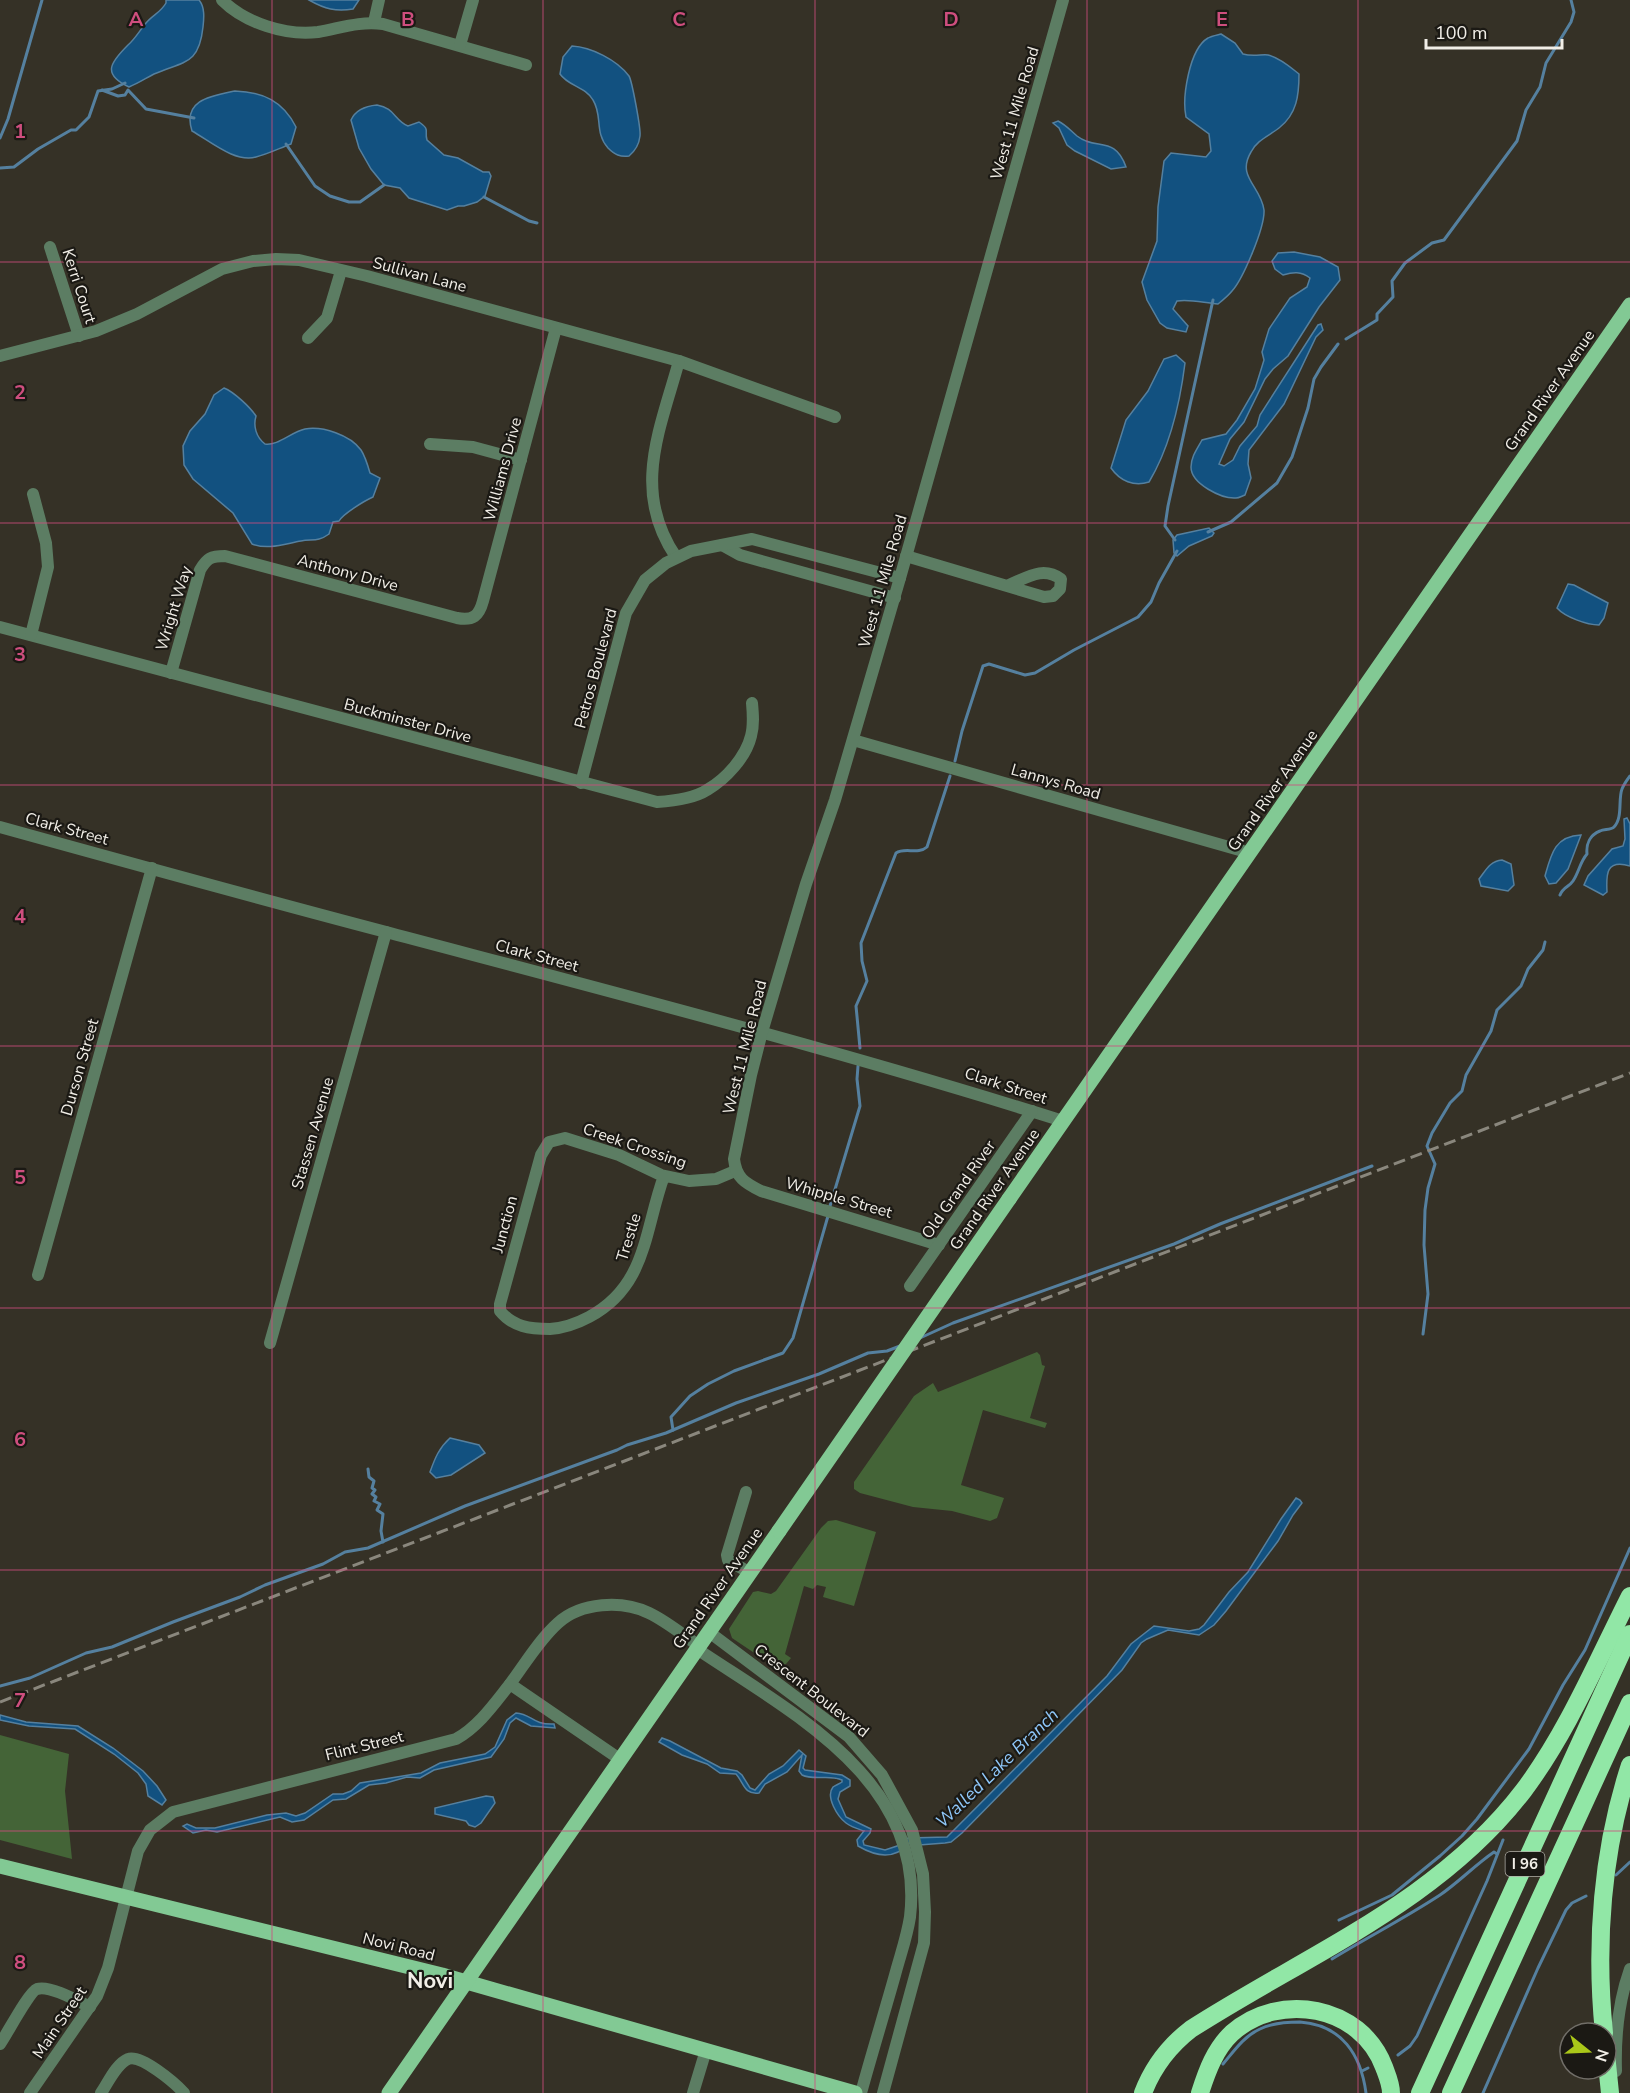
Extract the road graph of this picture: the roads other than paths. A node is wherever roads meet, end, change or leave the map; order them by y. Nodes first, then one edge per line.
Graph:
1 (222, 0) edge
2 (379, 0) edge
3 (473, 0) edge
4 (1063, 0) edge
5 (374, 22) junction
6 (460, 45) junction
7 (526, 65) dead end
8 (50, 247) dead end
9 (341, 271) junction
10 (1630, 305) edge
11 (556, 328) junction
12 (79, 336) junction
13 (308, 338) dead end
14 (0, 356) edge
15 (679, 361) junction
16 (835, 417) dead end
17 (430, 444) dead end
18 (521, 460) junction
19 (33, 494) dead end
20 (722, 545) junction
21 (818, 555) junction
22 (212, 556) joint
23 (906, 556) junction
24 (676, 557) junction
25 (811, 575) junction
26 (900, 578) junction
27 (1009, 585) dead end
28 (895, 598) junction
29 (475, 617) joint
30 (0, 627) edge
31 (31, 635) junction
32 (171, 673) junction
33 (752, 703) dead end
34 (853, 740) junction
35 (580, 783) junction
36 (0, 827) edge
37 (1250, 853) junction
38 (152, 868) junction
39 (386, 932) junction
40 (762, 1032) junction
41 (1032, 1111) junction
42 (1063, 1121) junction
43 (559, 1138) joint
44 (735, 1171) junction
45 (664, 1176) junction
46 (939, 1245) junction
47 (38, 1275) dead end
48 (910, 1286) dead end
49 (513, 1322) joint
50 (270, 1343) dead end
51 (746, 1492) dead end
52 (750, 1573) junction
53 (1630, 1596) edge
54 (709, 1632) junction
55 (1630, 1634) edge
56 (698, 1647) junction
57 (510, 1684) junction
58 (1630, 1703) edge
59 (621, 1760) junction
60 (1630, 1765) edge
61 (896, 1811) junction
62 (0, 1866) edge
63 (127, 1896) junction
64 (1630, 1969) edge
65 (465, 1982) junction
66 (90, 2007) junction
67 (1603, 2021) edge
68 (0, 2044) edge
69 (706, 2050) junction
70 (30, 2093) edge
71 (101, 2093) edge
72 (184, 2093) edge
73 (389, 2093) edge
74 (693, 2093) edge
75 (855, 2093) edge
76 (861, 2093) edge
77 (883, 2093) edge
78 (1143, 2093) edge
79 (1200, 2093) edge
80 (1391, 2093) edge
81 (1420, 2093) edge
82 (1451, 2093) edge
83 (1616, 2093) edge

1 - 5 street
2 - 5 street
3 - 6 street
4 - 23 street, West 11 Mile Road
5 - 6 street
6 - 7 street
8 - 12 street, Kerri Court
9 - 11 street, Sullivan Lane
9 - 12 street, Sullivan Lane
9 - 13 street
10 - 37 main road, Grand River Avenue
11 - 15 street, Sullivan Lane
11 - 18 street, Williams Drive
12 - 14 street, Sullivan Lane
15 - 16 street, Sullivan Lane
15 - 24 street
17 - 18 street
18 - 29 street, Williams Drive
19 - 31 street
20 - 21 street, Petros Boulevard
20 - 24 street, Petros Boulevard
20 - 25 street
21 - 25 street
21 - 26 street, Petros Boulevard
22 - 29 street, Anthony Drive
22 - 32 street, Wright Way
23 - 26 street, West 11 Mile Road
23 - 27 street
24 - 35 street, Petros Boulevard
25 - 28 street
26 - 28 street, West 11 Mile Road
28 - 34 street, West 11 Mile Road
30 - 31 street, Buckminster Drive
31 - 32 street, Buckminster Drive
32 - 35 street, Buckminster Drive
33 - 35 street, Buckminster Drive
34 - 37 street, Lannys Road
34 - 40 street, West 11 Mile Road
36 - 38 street, Clark Street
37 - 42 main road, Grand River Avenue
38 - 39 street, Clark Street
38 - 47 street, Durson Street
39 - 40 street, Clark Street
39 - 50 street, Stassen Avenue
40 - 41 street, Clark Street
40 - 44 street, West 11 Mile Road
41 - 42 street, Clark Street
41 - 46 street, Old Grand River
42 - 52 main road, Grand River Avenue, bridge
43 - 45 street, Creek Crossing
43 - 49 street, Junction
44 - 45 street, Creek Crossing
44 - 46 street, Whipple Street
45 - 49 street, Trestle
46 - 48 street, Old Grand River
51 - 52 street
52 - 54 main road, Grand River Avenue
53 - 78 highway
54 - 56 main road, Grand River Avenue
54 - 61 street, Crescent Boulevard
55 - 81 highway, I 96
56 - 57 street, Crescent Boulevard
56 - 59 main road, Grand River Avenue
56 - 61 street, Crescent Boulevard
57 - 59 street
57 - 63 street, Flint Street
58 - 82 highway, I 96
59 - 65 main road, Grand River Avenue
60 - 67 highway
61 - 76 street, Crescent Boulevard
61 - 77 street, Crescent Boulevard
62 - 63 main road, Novi Road
63 - 65 main road, Novi Road
63 - 66 street, Main Street
64 - 83 street
65 - 69 main road, Novi Road
65 - 73 main road, Grand River Avenue
66 - 68 street
66 - 70 street, Main Street
69 - 74 street
69 - 75 main road, Novi Road
71 - 72 street
79 - 80 highway

